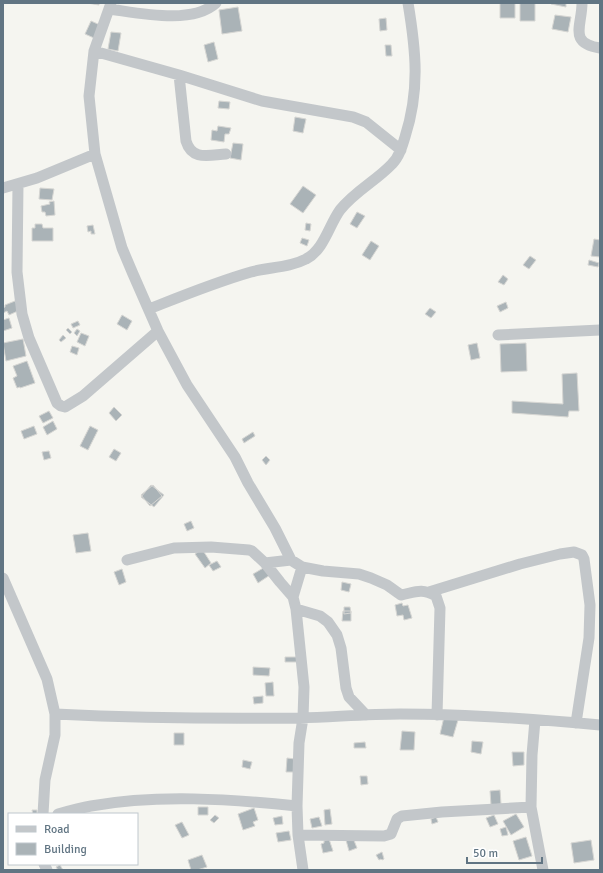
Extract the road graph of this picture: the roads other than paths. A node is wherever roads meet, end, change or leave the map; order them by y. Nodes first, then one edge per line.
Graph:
1 (216, 3) edge
2 (408, 3) edge
3 (582, 3) edge
4 (110, 6) edge
5 (600, 48) edge
6 (94, 51) junction
7 (179, 75) junction
8 (401, 150) junction
9 (95, 154) junction
10 (226, 154) dead end
11 (18, 184) junction
12 (3, 188) edge
13 (149, 309) junction
14 (158, 330) junction
15 (600, 330) edge
16 (498, 335) dead end
17 (127, 560) dead end
18 (291, 560) junction
19 (265, 563) junction
20 (302, 567) junction
21 (3, 578) edge
22 (429, 592) junction
23 (293, 598) junction
24 (296, 609) junction
25 (55, 714) junction
26 (366, 715) junction
27 (438, 715) junction
28 (302, 718) junction
29 (535, 720) junction
30 (576, 723) junction
31 (600, 725) edge
32 (297, 806) junction
33 (531, 806) junction
34 (43, 813) edge
35 (62, 813) edge
36 (298, 835) junction
37 (303, 870) edge
38 (543, 870) edge

1 - 4 street
2 - 8 street
3 - 5 street
4 - 6 street
6 - 7 street
6 - 9 street
7 - 8 street
7 - 10 street
8 - 13 street
9 - 11 street
9 - 13 street
11 - 12 street
11 - 14 street
13 - 14 street
14 - 18 street
15 - 16 street
17 - 19 street
18 - 19 street
18 - 20 street
19 - 23 street
20 - 22 street
20 - 23 street
21 - 25 street
22 - 27 street
22 - 30 street
23 - 24 street
24 - 26 street
24 - 28 street
25 - 28 street
25 - 34 street
26 - 27 street
26 - 28 street
27 - 29 street
28 - 32 street
29 - 30 street
29 - 33 street
30 - 31 street
32 - 35 street
32 - 36 street
33 - 36 street
33 - 38 street
36 - 37 street

